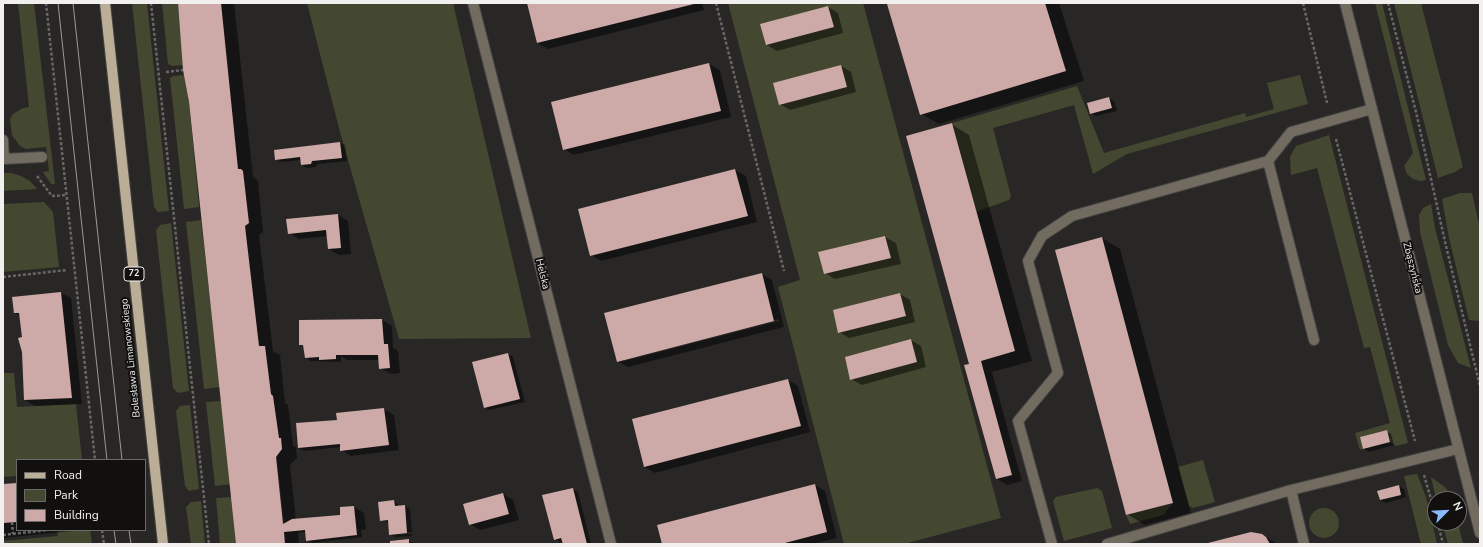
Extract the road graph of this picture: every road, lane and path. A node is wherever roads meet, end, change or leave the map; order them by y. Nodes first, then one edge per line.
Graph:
1 (46, 3) edge
2 (105, 3) edge
3 (151, 3) edge
4 (474, 3) edge
5 (716, 3) edge
6 (1303, 3) edge
7 (1345, 3) edge
8 (1388, 3) edge
9 (183, 70) dead end
10 (166, 72) dead end
11 (1372, 109) junction
12 (1332, 121) junction
13 (3, 140) edge
14 (42, 157) dead end
15 (24, 158) junction
16 (4, 159) edge
17 (1268, 161) junction
18 (66, 195) junction
19 (67, 270) dead end
20 (784, 271) dead end
21 (3, 277) edge
22 (1314, 340) dead end
23 (1480, 386) edge
24 (1458, 449) junction
25 (1420, 458) junction
26 (95, 459) edge
27 (1291, 490) junction
28 (1429, 491) edge
29 (12, 522) dead end
30 (39, 531) edge
31 (102, 531) edge
32 (1440, 531) edge
33 (1480, 533) edge
34 (13, 534) junction
35 (3, 535) edge
36 (104, 544) edge
37 (163, 544) edge
38 (209, 544) edge
39 (611, 544) edge
40 (1052, 544) edge
41 (1107, 544) edge
42 (1304, 544) edge
43 (1443, 544) edge

1 - 18 path
2 - 37 main road, Bolesława Limanowskiego / 72
3 - 38 path
4 - 39 street, Helska
5 - 20 path
6 - 12 path
7 - 11 street, Zbąszyńska
8 - 23 path
9 - 10 path
11 - 12 street
11 - 24 street, Zbąszyńska
12 - 17 street
12 - 25 path
13 - 16 street
14 - 15 street
15 - 16 street
15 - 18 path
17 - 22 street
17 - 40 street
18 - 26 path
19 - 21 path
24 - 25 street
24 - 33 street, Zbąszyńska
25 - 27 street
25 - 28 path
27 - 41 street
27 - 42 street
29 - 34 path
30 - 34 path
31 - 36 path
32 - 43 path
34 - 35 path

